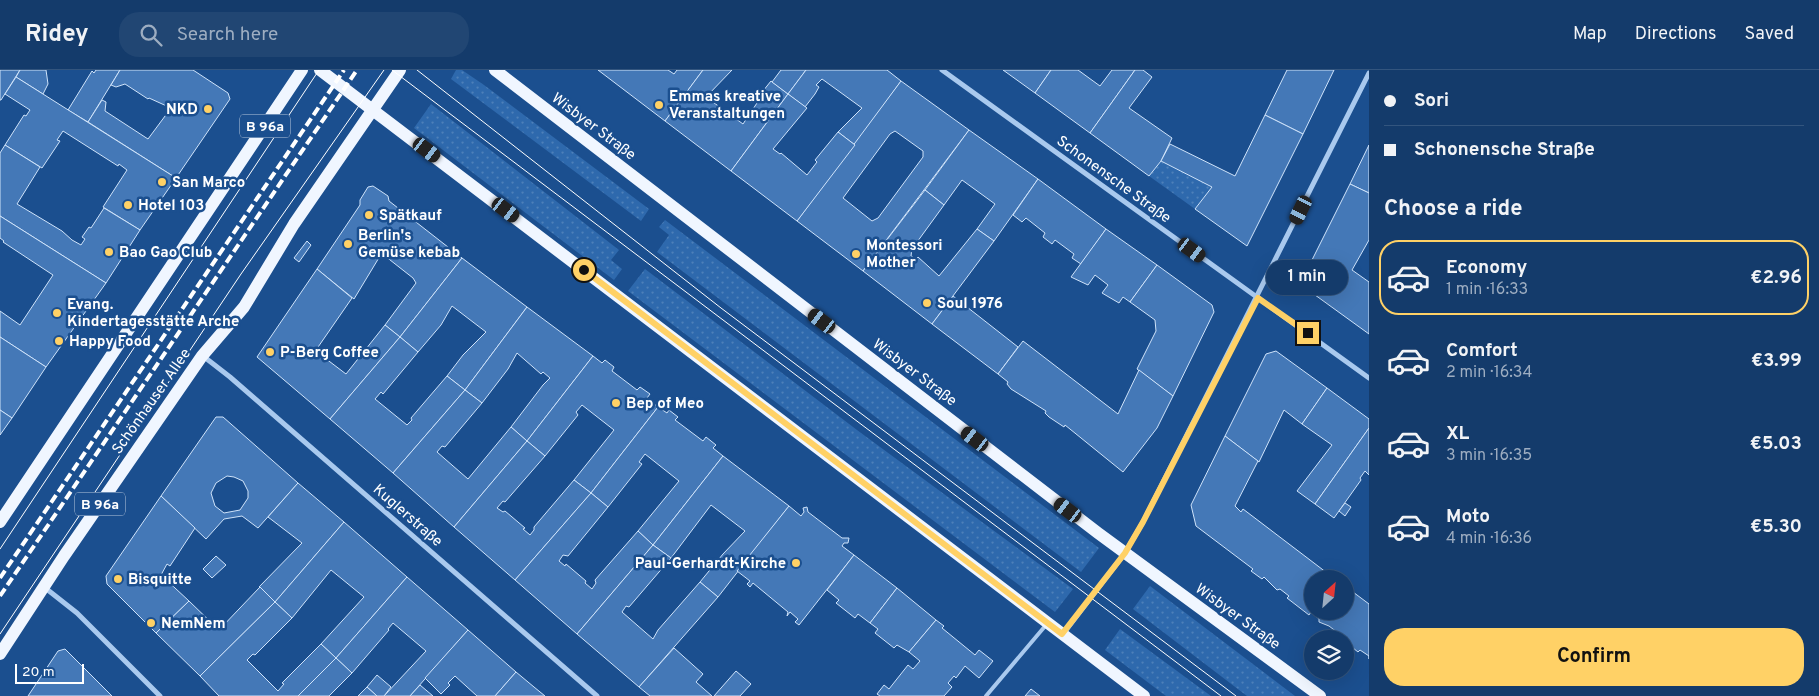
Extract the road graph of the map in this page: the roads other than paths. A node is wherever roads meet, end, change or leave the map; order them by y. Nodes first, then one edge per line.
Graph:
1 (302, 70) edge
2 (320, 70) edge
3 (400, 70) edge
4 (495, 70) edge
5 (942, 70) edge
6 (1369, 73) edge
7 (373, 108) junction
8 (1258, 298) junction
9 (202, 356) junction
10 (1369, 378) edge
11 (0, 522) edge
12 (1125, 553) junction
13 (44, 587) junction
14 (1047, 623) junction
15 (1062, 634) junction
16 (0, 654) edge
17 (160, 696) edge
18 (596, 696) edge
19 (986, 696) edge
20 (1144, 696) edge
21 (1320, 696) edge

1 - 11 main road, B 96a
2 - 7 main road
3 - 7 main road, Schönhauser Allee / B 96a
4 - 12 main road, Wisbyer Straße
5 - 8 street, Schonensche Straße
6 - 8 street
7 - 9 main road, Schönhauser Allee / B 96a
7 - 14 main road
8 - 10 street, Schonensche Straße
8 - 12 street
9 - 13 main road, Schönhauser Allee / B 96a
9 - 18 street, Kuglerstraße
12 - 15 street
12 - 21 main road, Wisbyer Straße
13 - 16 main road, Schönhauser Allee / B 96a
13 - 17 street
14 - 15 main road
14 - 19 lane
15 - 20 main road

